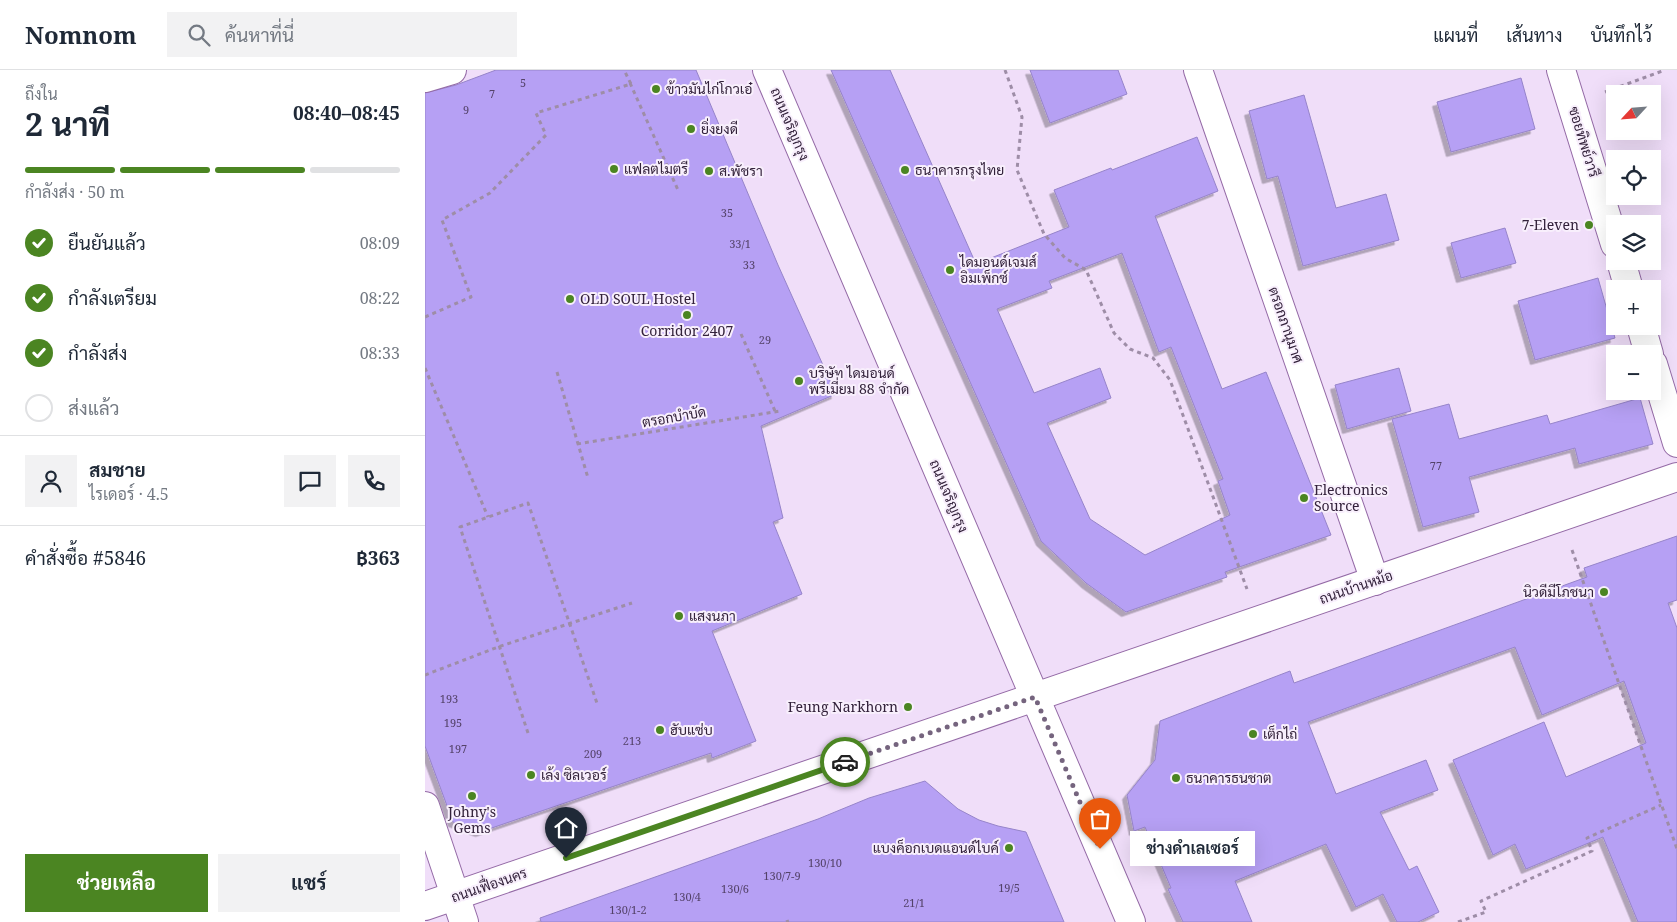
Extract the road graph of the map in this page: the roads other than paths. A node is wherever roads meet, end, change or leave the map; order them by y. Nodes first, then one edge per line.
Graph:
1 (453, 70) edge
2 (767, 70) edge
3 (1198, 70) edge
4 (1561, 70) edge
5 (425, 78) edge
6 (1606, 215) edge
7 (1661, 390) edge
8 (1677, 443) edge
9 (1677, 477) edge
10 (1375, 581) junction
11 (1035, 697) junction
12 (425, 806) edge
13 (454, 897) junction
14 (425, 906) edge
15 (464, 922) edge
16 (1131, 922) edge

1 - 5 street
2 - 11 street, ถนนเจริญกรุง
3 - 10 street, ตรอกภานุมาศ
4 - 6 street, ซอยทิพย์วารี
7 - 8 street
9 - 10 street, ถนนบ้านหม้อ
10 - 11 street, ถนนบ้านหม้อ
11 - 13 street, ถนนเฟื่องนคร
11 - 16 street, ถนนเจริญกรุง
12 - 13 street
13 - 14 street, ถนนเฟื่องนคร
13 - 15 street

